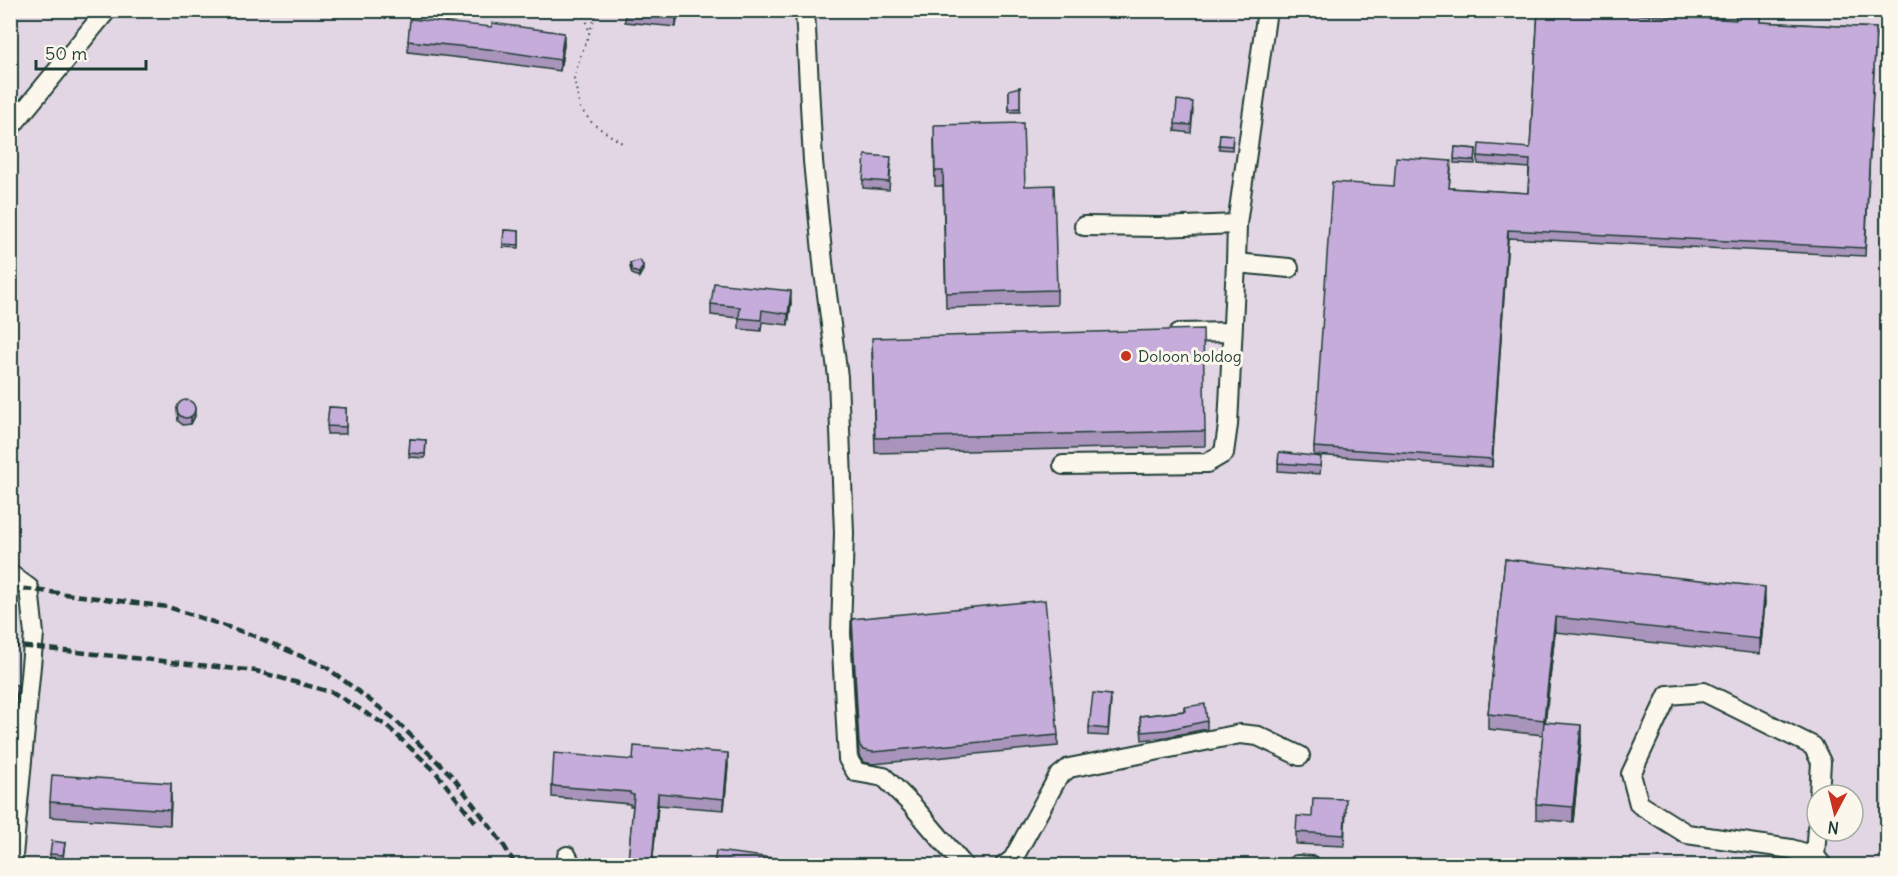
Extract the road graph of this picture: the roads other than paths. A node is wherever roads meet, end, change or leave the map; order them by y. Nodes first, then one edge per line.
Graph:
1 (107, 10) edge
2 (805, 10) edge
3 (1267, 10) edge
4 (10, 128) edge
5 (1237, 224) junction
6 (1084, 226) dead end
7 (1236, 263) junction
8 (1289, 268) dead end
9 (1231, 332) junction
10 (1162, 334) edge
11 (1063, 465) dead end
12 (10, 574) edge
13 (1300, 756) dead end
14 (1820, 783) edge
15 (14, 805) edge
16 (1818, 843) edge
17 (1819, 861) edge
18 (12, 866) edge
19 (964, 866) edge
20 (1004, 866) edge

1 - 4 street
2 - 19 street
3 - 5 street
5 - 6 street
5 - 7 street
7 - 8 street
7 - 9 street
9 - 10 street
9 - 11 street
12 - 15 street
13 - 20 street
14 - 17 street
15 - 18 street
16 - 17 street

